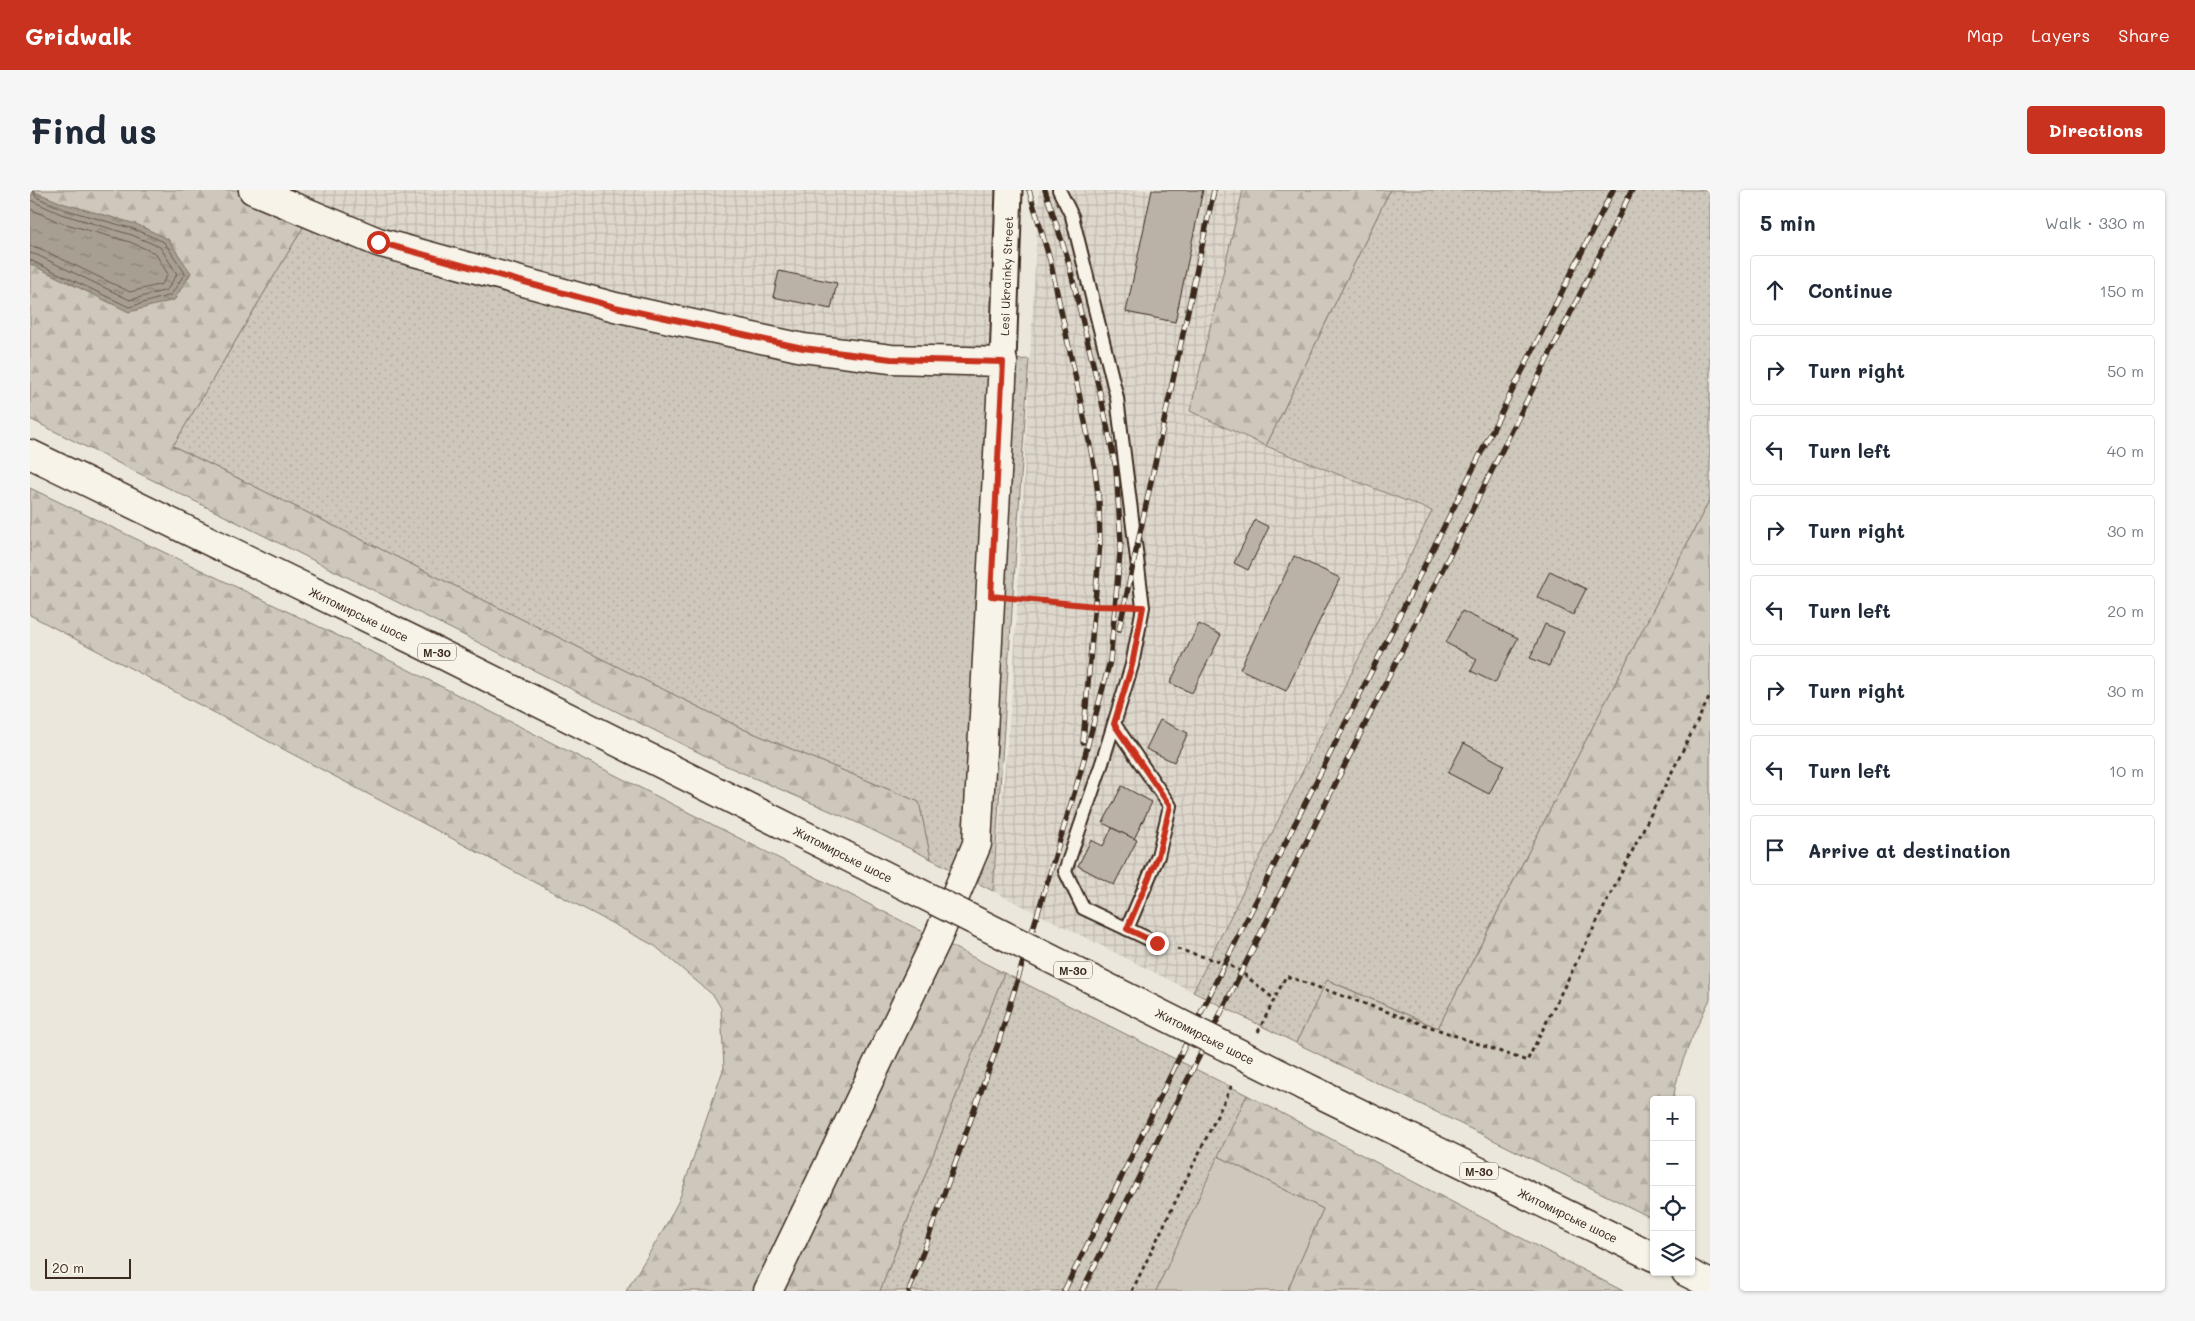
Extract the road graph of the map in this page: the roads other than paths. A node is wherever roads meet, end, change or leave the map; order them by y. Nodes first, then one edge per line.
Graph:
1 (253, 190) edge
2 (1009, 190) edge
3 (1059, 190) edge
4 (1003, 362) junction
5 (30, 454) edge
6 (1114, 724) junction
7 (1127, 929) junction
8 (1157, 943) road end
9 (1650, 1254) edge
10 (1694, 1276) edge
11 (1710, 1284) edge
12 (768, 1291) edge

1 - 4 main road
2 - 4 street, Lesi Ukrainky Street
3 - 6 lane
4 - 12 main road
5 - 9 main road, Житомирське шосе / М-30, bridge
6 - 7 lane
6 - 7 lane
7 - 8 lane
10 - 11 main road

